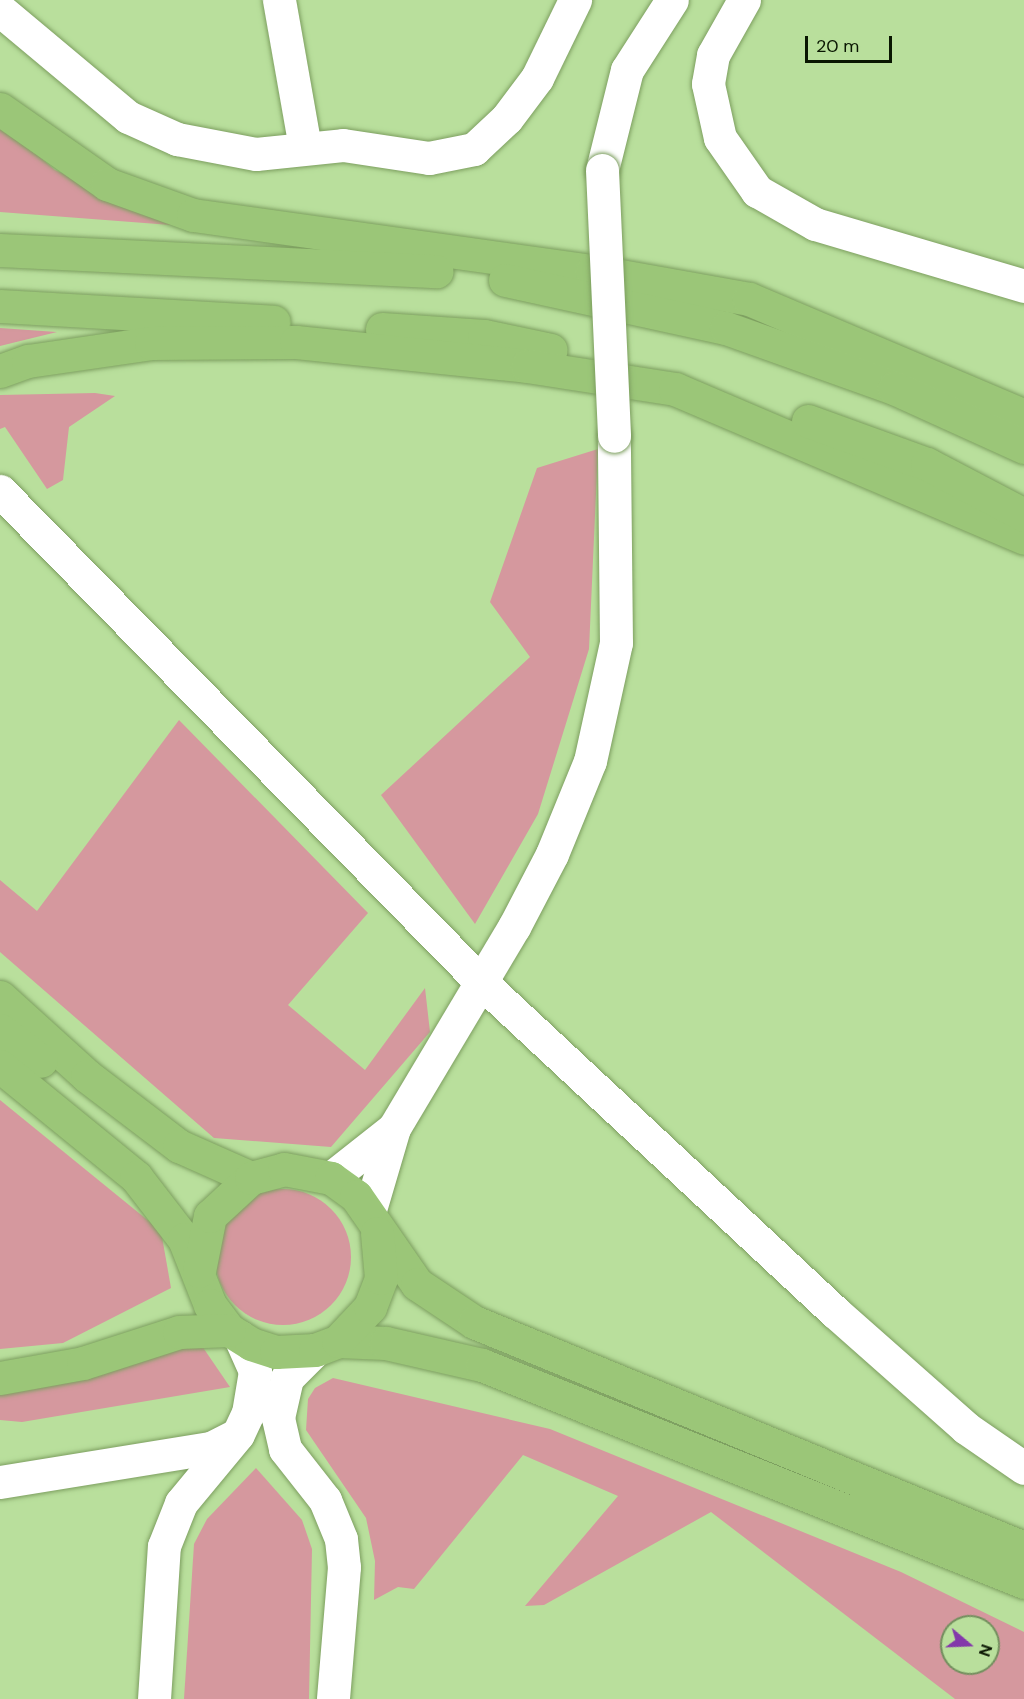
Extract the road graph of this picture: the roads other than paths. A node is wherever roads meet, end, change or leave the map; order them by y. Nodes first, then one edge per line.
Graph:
1 (279, 0) edge
2 (575, 0) edge
3 (643, 0) edge
4 (672, 0) edge
5 (744, 0) edge
6 (0, 10) edge
7 (639, 47) junction
8 (0, 109) edge
9 (304, 148) junction
10 (0, 250) edge
11 (1024, 286) edge
12 (0, 306) edge
13 (0, 371) edge
14 (1024, 416) edge
15 (1024, 447) edge
16 (0, 491) edge
17 (1024, 515) edge
18 (1024, 538) edge
19 (480, 981) junction
20 (0, 997) edge
21 (0, 1030) edge
22 (0, 1066) edge
23 (394, 1128) junction
24 (179, 1146) junction
25 (251, 1178) junction
26 (331, 1178) junction
27 (371, 1215) junction
28 (199, 1271) junction
29 (235, 1333) junction
30 (327, 1345) junction
31 (0, 1378) edge
32 (238, 1434) junction
33 (988, 1444) junction
34 (1024, 1446) edge
35 (145, 1459) junction
36 (1024, 1468) edge
37 (0, 1482) edge
38 (181, 1503) junction
39 (1024, 1548) edge
40 (1024, 1582) edge
41 (154, 1699) edge
42 (333, 1699) edge

1 - 9 street
2 - 9 street
3 - 7 street
4 - 7 street
5 - 11 street
6 - 9 street
7 - 19 street, bridge
8 - 14 highway
10 - 15 highway
12 - 17 highway
13 - 18 highway
16 - 19 street
19 - 23 street
19 - 33 street
20 - 24 highway
21 - 24 highway
22 - 28 highway
23 - 26 street
23 - 27 street
24 - 25 highway
25 - 26 highway
25 - 28 highway
26 - 27 highway
27 - 30 highway
27 - 39 highway
28 - 29 highway
29 - 30 highway
29 - 31 highway
29 - 32 street
30 - 40 highway
30 - 42 street
32 - 35 street
32 - 38 street
33 - 34 street
33 - 36 street
35 - 37 street
35 - 38 street
38 - 41 street

